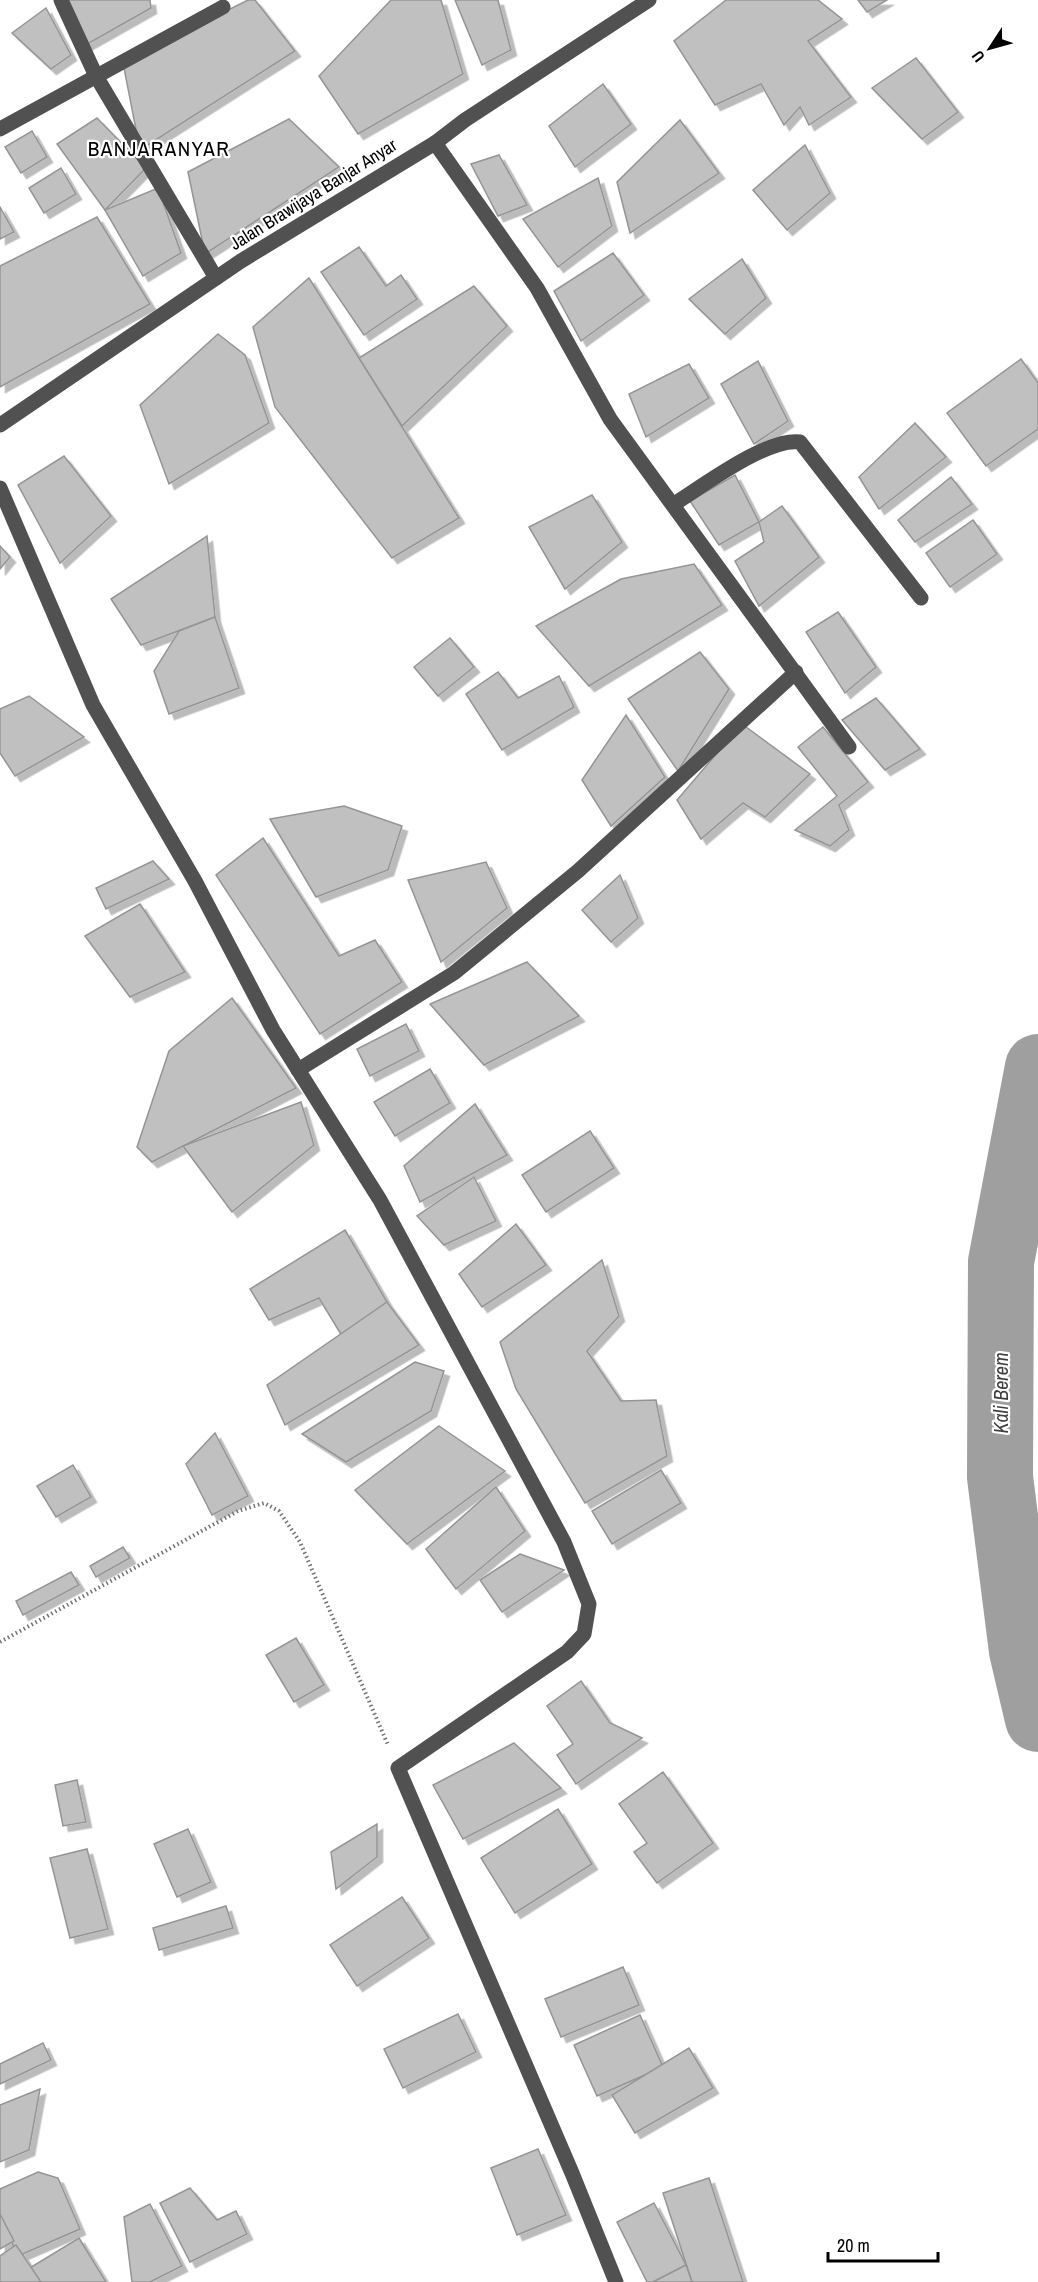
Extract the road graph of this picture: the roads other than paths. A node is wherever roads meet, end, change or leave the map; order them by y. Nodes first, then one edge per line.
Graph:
1 (61, 0) edge
2 (649, 0) edge
3 (223, 7) dead end
4 (96, 76) junction
5 (0, 129) edge
6 (435, 143) junction
7 (216, 278) junction
8 (0, 425) edge
9 (0, 488) edge
10 (674, 504) junction
11 (921, 598) dead end
12 (796, 672) junction
13 (849, 747) dead end
14 (298, 1070) junction
15 (616, 2282) edge

1 - 4 street
2 - 6 street, Jalan Brawijaya Banjar Anyar
3 - 4 street
4 - 5 street
4 - 7 street
6 - 7 street, Jalan Brawijaya Banjar Anyar
6 - 10 street
7 - 8 street, Jalan Brawijaya Banjar Anyar
9 - 14 street
10 - 11 street
10 - 12 street
12 - 13 street
12 - 14 street
14 - 15 street

